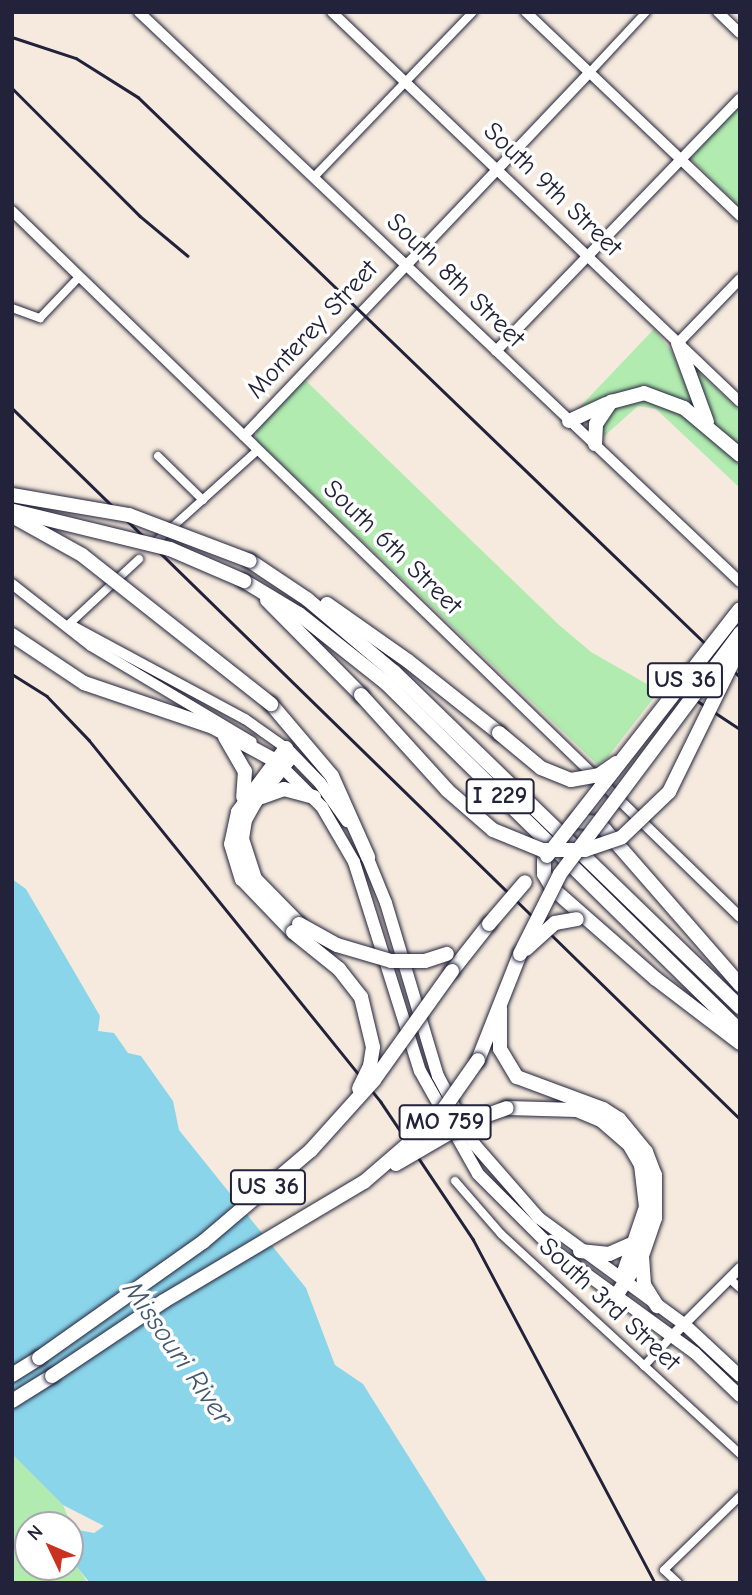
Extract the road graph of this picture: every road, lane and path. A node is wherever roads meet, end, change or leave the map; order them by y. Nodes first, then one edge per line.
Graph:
1 (139, 12) edge
2 (332, 12) edge
3 (473, 12) edge
4 (526, 12) edge
5 (646, 12) edge
6 (718, 12) edge
7 (740, 33) edge
8 (590, 72) junction
9 (405, 82) junction
10 (740, 98) edge
11 (681, 159) junction
12 (497, 170) junction
13 (314, 177) junction
14 (12, 211) edge
15 (740, 216) edge
16 (588, 256) junction
17 (405, 265) junction
18 (79, 277) junction
19 (740, 279) edge
20 (12, 308) edge
21 (678, 343) junction
22 (496, 351) junction
23 (611, 402) junction
24 (740, 402) edge
25 (569, 421) junction
26 (714, 432) junction
27 (244, 436) junction
28 (595, 444) junction
29 (258, 450) junction
30 (740, 455) edge
31 (158, 456) dead end
32 (12, 495) edge
33 (203, 500) junction
34 (12, 510) edge
35 (12, 516) edge
36 (159, 539) dead end
37 (139, 559) dead end
38 (250, 561) junction
39 (244, 581) junction
40 (740, 582) edge
41 (12, 584) edge
42 (740, 609) edge
43 (68, 625) junction
44 (740, 634) edge
45 (12, 635) edge
46 (740, 647) edge
47 (213, 727) junction
48 (290, 751) junction
49 (631, 751) junction
50 (280, 763) junction
51 (314, 797) junction
52 (255, 802) junction
53 (238, 812) junction
54 (576, 821) junction
55 (598, 823) junction
56 (369, 857) junction
57 (544, 859) junction
58 (552, 888) junction
59 (579, 916) junction
60 (740, 917) edge
61 (487, 927) junction
62 (296, 928) junction
63 (520, 954) junction
64 (740, 985) edge
65 (740, 1007) edge
66 (500, 1008) junction
67 (740, 1031) edge
68 (740, 1043) edge
69 (347, 1112) junction
70 (455, 1181) dead end
71 (364, 1182) junction
72 (636, 1242) junction
73 (580, 1251) junction
74 (642, 1256) junction
75 (740, 1268) edge
76 (730, 1279) junction
77 (621, 1287) junction
78 (740, 1288) edge
79 (657, 1306) junction
80 (684, 1324) junction
81 (672, 1336) junction
82 (644, 1366) junction
83 (12, 1375) edge
84 (740, 1376) edge
85 (740, 1396) edge
86 (12, 1401) edge
87 (740, 1454) edge
88 (740, 1496) edge
89 (678, 1583) edge

1 - 13 main road, South 8th Street
2 - 9 main road, South 9th Street
3 - 9 street
4 - 8 main road
5 - 8 street, Monterey Street
6 - 7 main road
8 - 11 main road
8 - 12 main road, Monterey Street
9 - 12 main road, South 9th Street
9 - 13 street
10 - 11 main road
11 - 15 main road
11 - 16 main road
12 - 16 main road, South 9th Street
12 - 17 main road, Monterey Street
13 - 17 main road, South 8th Street
14 - 18 main road, South 6th Street
16 - 21 main road, South 9th Street
16 - 22 main road
17 - 22 main road, South 8th Street
17 - 27 main road, Monterey Street
18 - 20 street
18 - 27 main road, South 6th Street
19 - 21 main road
21 - 24 main road, South 9th Street
21 - 26 highway
22 - 25 main road, South 8th Street
23 - 25 highway
23 - 26 highway
23 - 28 highway
25 - 28 main road, South 8th Street
26 - 30 highway
27 - 29 main road, South 6th Street
28 - 40 main road, South 8th Street
29 - 33 street
29 - 60 main road, South 6th Street
31 - 33 street
32 - 38 highway, I 229, bridge
33 - 36 street
34 - 39 highway, I 229, bridge
35 - 56 highway, bridge
37 - 43 street
38 - 49 highway, bridge
38 - 65 highway, I 229
39 - 46 highway, bridge
39 - 67 highway, I 229
41 - 43 main road
42 - 49 highway, US 36, bridge
43 - 48 main road
43 - 50 main road
44 - 55 highway, US 36, bridge
45 - 47 highway
47 - 50 highway
47 - 53 highway
48 - 50 highway
48 - 56 main road
49 - 54 highway, US 36, bridge
50 - 51 main road, MO 759
50 - 52 highway
50 - 53 highway
51 - 52 highway
51 - 77 main road, MO 759
52 - 62 highway
53 - 62 highway
54 - 55 highway
54 - 57 highway, US 36, bridge
55 - 58 highway, US 36, bridge
55 - 64 highway
56 - 73 main road, MO 759
57 - 58 highway
57 - 61 highway, US 36, bridge
58 - 59 highway
58 - 63 highway, US 36, bridge
59 - 63 highway, bridge
59 - 68 highway
61 - 62 highway, bridge
61 - 69 highway, US 36, bridge
62 - 69 highway, bridge
63 - 66 highway, US 36
66 - 71 highway, US 36, bridge
66 - 74 highway
69 - 83 highway, US 36, bridge
70 - 82 street, South 3rd Street
71 - 72 highway, bridge
71 - 86 highway, US 36, bridge
72 - 73 highway
72 - 77 highway
73 - 77 main road, MO 759
74 - 77 highway
74 - 79 highway
75 - 76 main road
76 - 78 street
76 - 80 main road
77 - 79 main road, MO 759
77 - 81 main road, MO 759
79 - 80 main road, MO 759
80 - 81 main road
80 - 84 main road, MO 759
81 - 82 street
81 - 85 main road, MO 759
82 - 87 street, South 3rd Street
88 - 89 street

